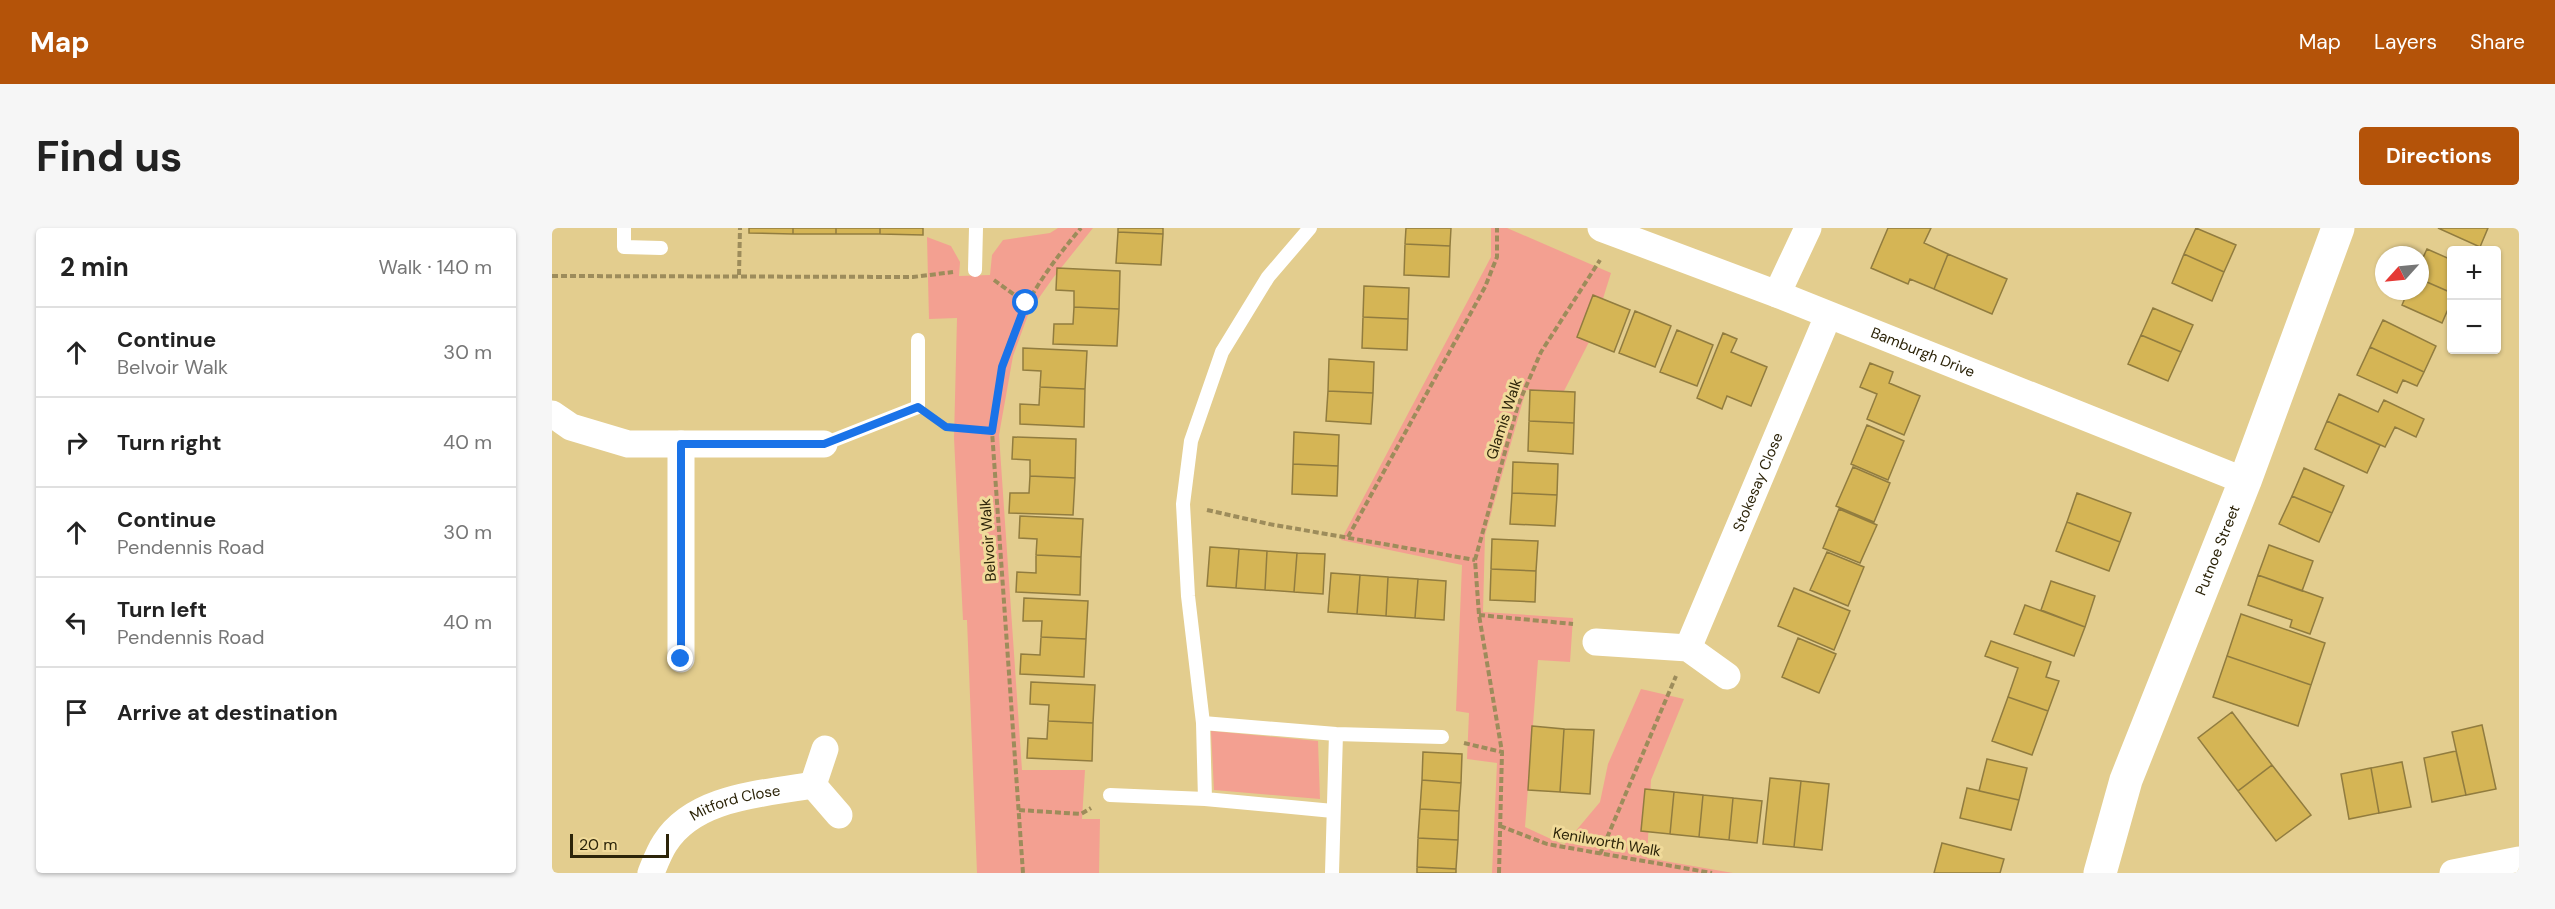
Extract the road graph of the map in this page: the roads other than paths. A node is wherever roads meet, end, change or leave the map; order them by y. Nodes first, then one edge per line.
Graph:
1 (624, 228) edge
2 (976, 228) edge
3 (1310, 228) edge
4 (1808, 228) edge
5 (2338, 228) edge
6 (1609, 231) edge
7 (661, 248) dead end
8 (975, 270) road end
9 (1777, 294) junction
10 (1828, 316) junction
11 (918, 340) dead end
12 (552, 414) edge
13 (681, 444) junction
14 (824, 444) joint
15 (2245, 481) junction
16 (1596, 642) road end
17 (1688, 648) junction
18 (681, 659) dead end
19 (1727, 676) dead end
20 (1203, 723) junction
21 (1336, 734) junction
22 (1442, 737) road end
23 (825, 749) dead end
24 (813, 785) junction
25 (1110, 795) road end
26 (1205, 799) junction
27 (1333, 811) junction
28 (839, 815) dead end
29 (2519, 861) edge
30 (651, 873) edge
31 (1332, 873) edge
32 (2100, 873) edge
33 (2453, 873) edge

1 - 7 lane
2 - 8 lane
3 - 20 lane
4 - 9 street
5 - 15 street, Putnoe Street
6 - 9 street, Bamburgh Drive
9 - 10 street, Bamburgh Drive
10 - 15 street, Bamburgh Drive
10 - 17 street, Stokesay Close
11 - 14 lane
12 - 13 street
13 - 14 street
13 - 18 street
15 - 32 street, Putnoe Street
16 - 17 street
17 - 19 street
20 - 21 lane
20 - 26 lane
21 - 22 lane
21 - 27 lane
23 - 24 street
24 - 28 street
24 - 30 street, Mitford Close
25 - 26 lane
26 - 27 lane
27 - 31 lane
29 - 33 street

